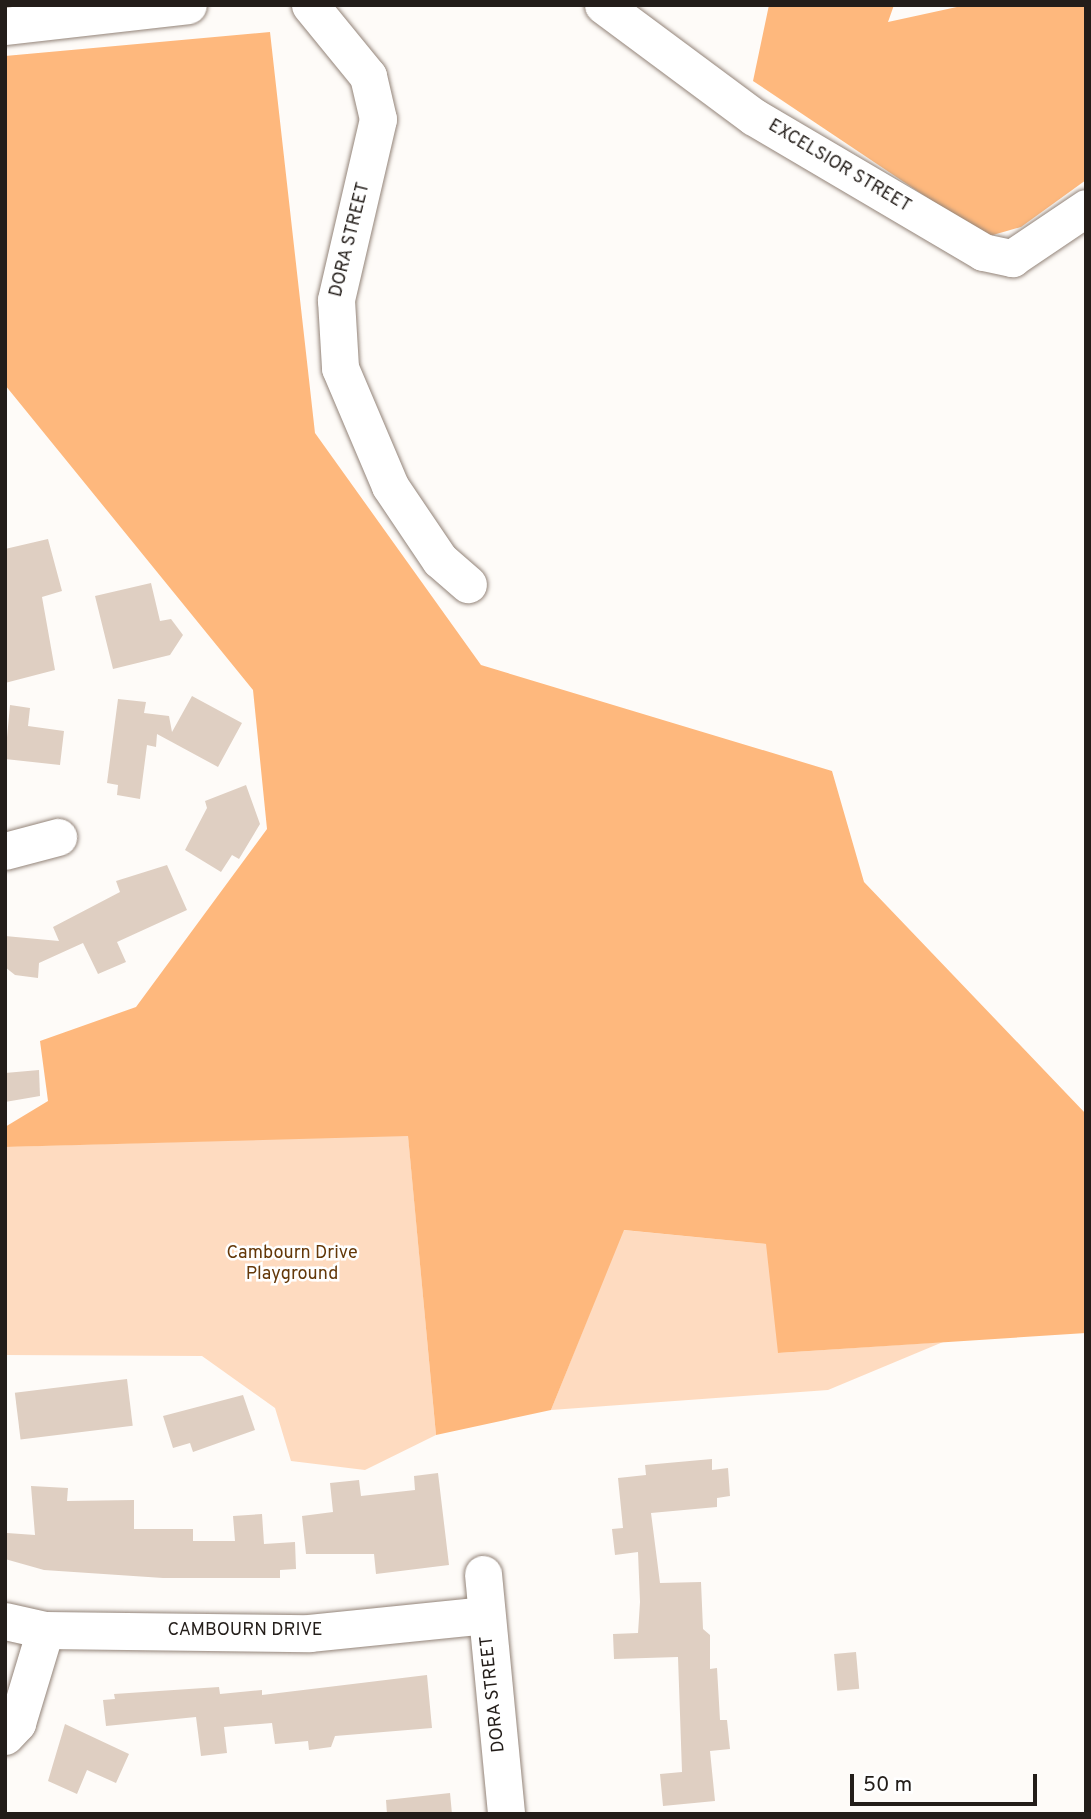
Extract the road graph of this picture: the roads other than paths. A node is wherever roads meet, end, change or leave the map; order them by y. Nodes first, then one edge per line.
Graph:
1 (188, 5) edge
2 (310, 5) edge
3 (603, 5) edge
4 (5, 26) edge
5 (1086, 208) edge
6 (468, 583) dead end
7 (58, 836) dead end
8 (5, 851) edge
9 (482, 1574) dead end
10 (486, 1615) junction
11 (5, 1621) edge
12 (45, 1630) junction
13 (5, 1736) edge
14 (506, 1814) edge

1 - 4 street
2 - 6 street, DORA STREET
3 - 5 street, EXCELSIOR STREET
7 - 8 street
9 - 10 street, DORA STREET
10 - 12 street, CAMBOURN DRIVE
10 - 14 street, DORA STREET
11 - 12 street, CAMBOURN DRIVE
12 - 13 street

